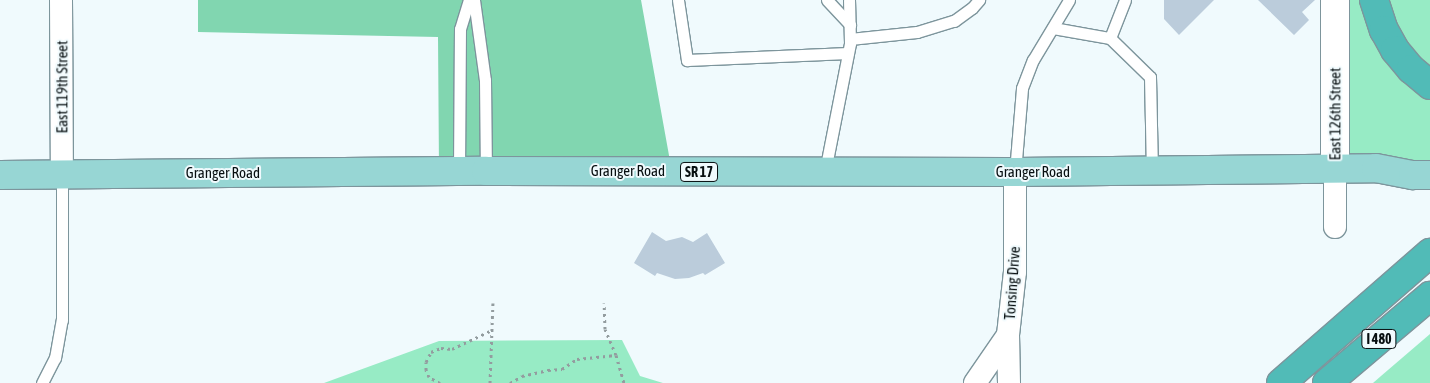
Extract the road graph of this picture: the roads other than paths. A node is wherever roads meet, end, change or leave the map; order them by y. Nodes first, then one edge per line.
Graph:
1 (61, 0) edge
2 (469, 0) edge
3 (474, 0) edge
4 (678, 0) edge
5 (827, 0) edge
6 (849, 0) edge
7 (979, 0) edge
8 (1069, 0) edge
9 (1125, 0) edge
10 (1335, 0) edge
11 (1374, 0) edge
12 (850, 25) junction
13 (1053, 28) junction
14 (850, 38) junction
15 (1110, 38) junction
16 (848, 54) junction
17 (1430, 85) edge
18 (1430, 160) edge
19 (1376, 168) junction
20 (1335, 169) junction
21 (459, 171) junction
22 (486, 171) junction
23 (1152, 171) junction
24 (1015, 172) junction
25 (825, 173) junction
26 (0, 174) edge
27 (62, 174) junction
28 (1430, 175) edge
29 (1335, 227) dead end
30 (1430, 253) edge
31 (1430, 296) edge
32 (1008, 335) junction
33 (42, 383) edge
34 (975, 383) edge
35 (1009, 383) edge
36 (1281, 383) edge
37 (1327, 383) edge

1 - 27 street, East 119th Street
2 - 21 lane
3 - 22 lane
4 - 16 lane
5 - 12 lane
6 - 12 lane
7 - 14 lane
8 - 13 lane
9 - 15 lane
10 - 20 street, East 126th Street
11 - 17 highway
12 - 14 lane
13 - 15 lane
13 - 24 lane
14 - 16 lane
15 - 23 lane
16 - 25 lane
18 - 19 main road, Granger Road / SR 17
19 - 20 main road, Granger Road / SR 17
19 - 28 main road, Granger Road / SR 17
20 - 23 main road, Granger Road / SR 17
20 - 29 street, East 126th Street
21 - 22 main road, Granger Road / SR 17
21 - 27 main road, Granger Road / SR 17
22 - 25 main road, Granger Road / SR 17
23 - 24 main road, Granger Road / SR 17
24 - 25 main road, Granger Road / SR 17
24 - 32 street, Tonsing Drive
26 - 27 main road, Granger Road / SR 17
27 - 33 lane
30 - 36 highway
31 - 37 highway, I 480
32 - 34 street, Tonsing Drive
32 - 35 street

